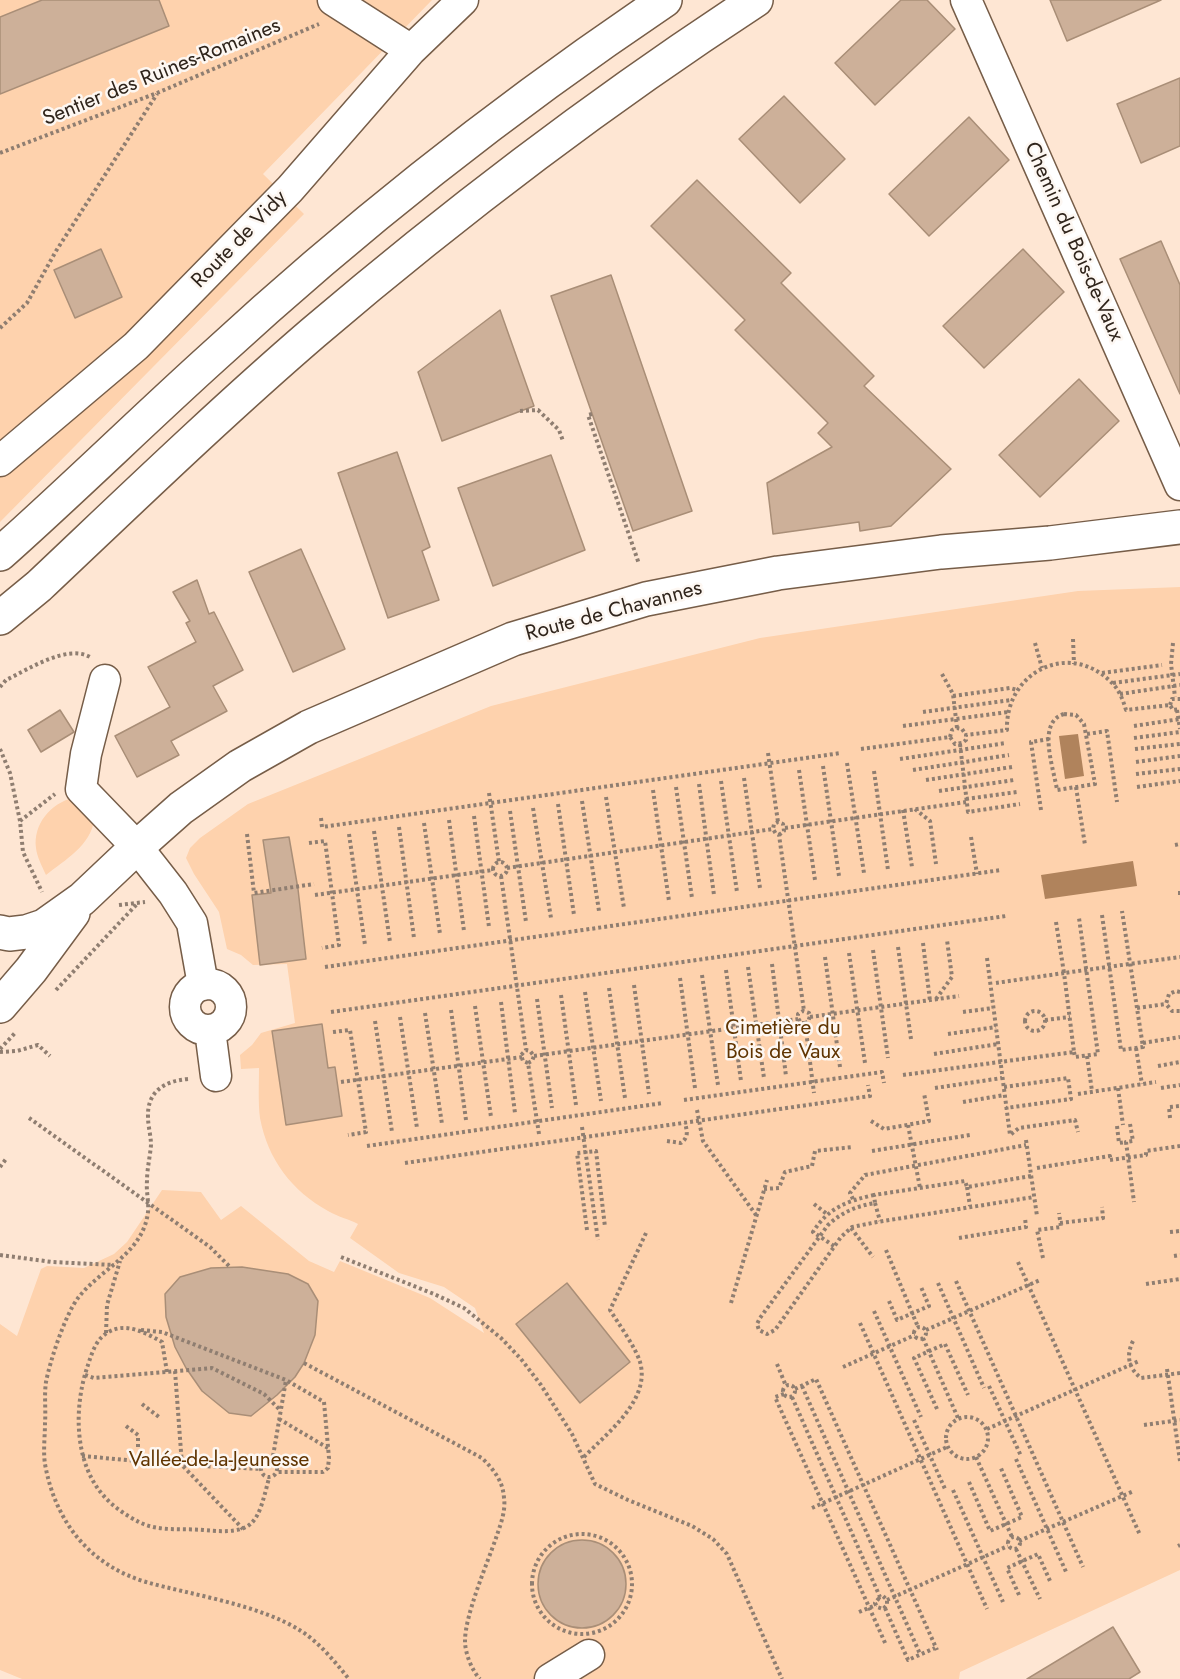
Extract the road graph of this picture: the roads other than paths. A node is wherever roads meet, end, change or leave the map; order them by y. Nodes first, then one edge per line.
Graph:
1 (463, 0) edge
2 (666, 0) edge
3 (756, 0) edge
4 (966, 0) edge
5 (341, 5) edge
6 (411, 50) junction
7 (0, 461) edge
8 (1180, 485) edge
9 (1180, 527) edge
10 (0, 554) edge
11 (0, 618) edge
12 (105, 680) road end
13 (137, 846) junction
14 (82, 899) junction
15 (0, 932) edge
16 (0, 1006) edge
17 (207, 1077) road end
18 (590, 1655) dead end
19 (550, 1679) edge

1 - 6 street, Route de Vidy
2 - 10 main road
3 - 11 main road
4 - 8 street, Chemin du Bois-de-Vaux
5 - 6 street
6 - 7 street, Route de Vidy
9 - 13 main road, Route de Chavannes
12 - 13 street
13 - 14 main road, Route de Chavannes
13 - 17 street
14 - 15 main road, Route de Chavannes
14 - 16 main road, Route de Chavannes
18 - 19 street

